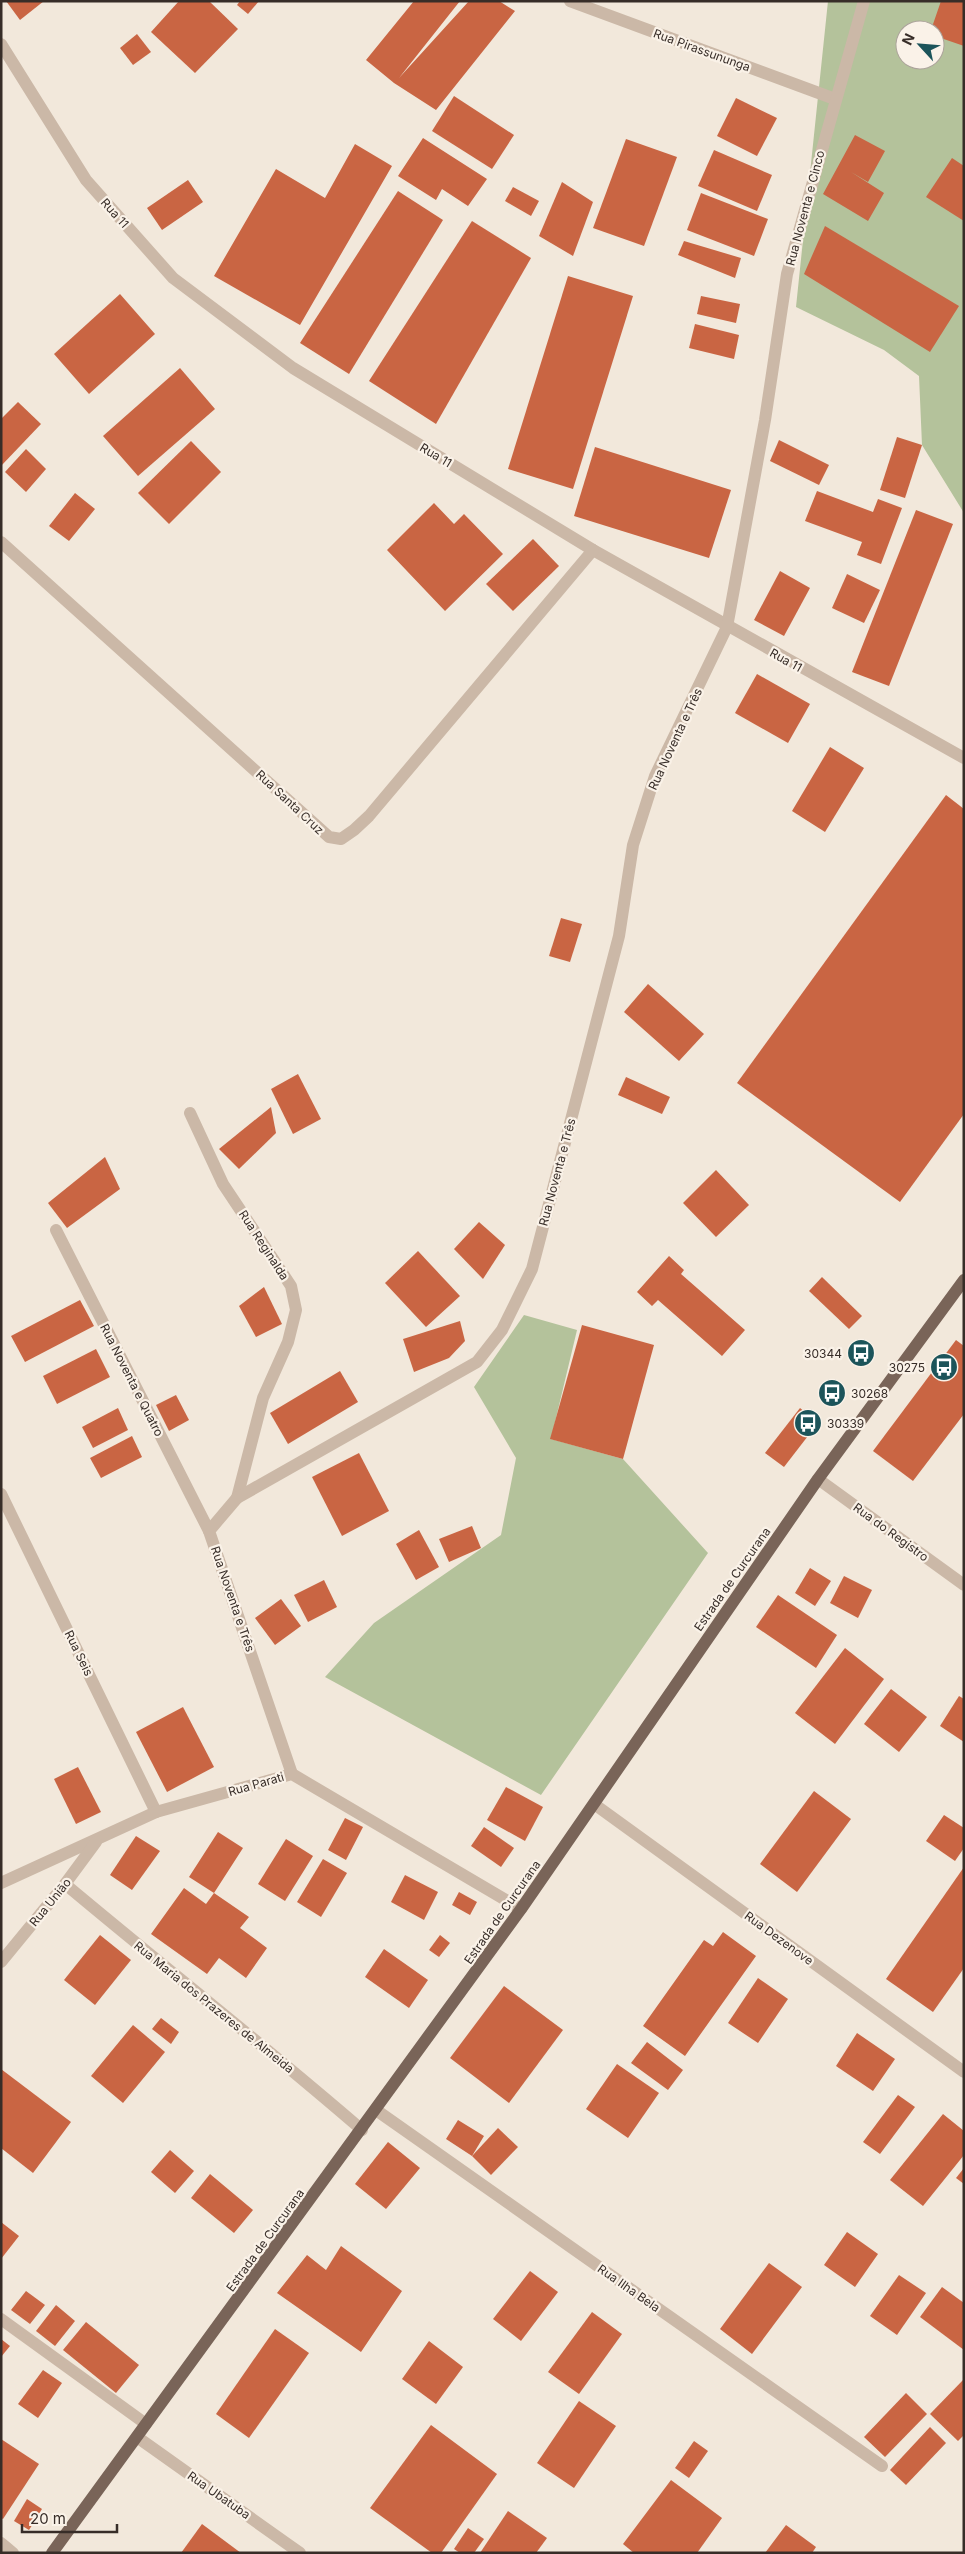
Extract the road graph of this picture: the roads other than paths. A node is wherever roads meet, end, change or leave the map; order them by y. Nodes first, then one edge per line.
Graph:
1 (570, 1) edge
2 (864, 1) edge
3 (587, 4) edge
4 (1, 44) edge
5 (835, 99) junction
6 (765, 420) joint
7 (1, 542) edge
8 (593, 550) junction
9 (728, 627) junction
10 (964, 758) edge
11 (190, 1113) dead end
12 (56, 1230) dead end
13 (964, 1280) edge
14 (818, 1479) junction
15 (1, 1494) edge
16 (237, 1498) junction
17 (209, 1531) junction
18 (964, 1585) edge
19 (292, 1774) junction
20 (594, 1804) junction
21 (156, 1812) junction
22 (96, 1842) junction
23 (1, 1883) edge
24 (65, 1884) junction
25 (521, 1909) junction
26 (1, 1962) edge
27 (964, 2072) edge
28 (376, 2110) junction
29 (362, 2130) junction
30 (1, 2319) edge
31 (146, 2424) junction
32 (137, 2437) junction
33 (882, 2466) dead end
34 (1, 2543) edge
35 (13, 2553) edge
36 (52, 2553) edge
37 (300, 2553) edge

1 - 3 street, Rua Pirassununga
2 - 5 street, Rua Noventa e Cinco
3 - 5 street, Rua Pirassununga
4 - 8 street, Rua 11
5 - 6 street, Rua Noventa e Cinco
6 - 9 street, Rua Noventa e Três
7 - 8 street, Rua Santa Cruz
8 - 9 street, Rua 11
9 - 10 street, Rua 11
9 - 16 street, Rua Noventa e Três
11 - 16 street, Rua Reginalda
12 - 17 street, Rua Noventa e Quatro
13 - 14 main road, Estrada de Curcurana
14 - 18 street, Rua do Registro
14 - 20 main road, Estrada de Curcurana
15 - 21 street, Rua Seis
16 - 17 street, Rua Noventa e Três
17 - 19 street, Rua Noventa e Três
19 - 21 street, Rua Parati
19 - 25 street, Rua Parati
20 - 25 main road, Estrada de Curcurana
20 - 27 street, Rua Dezenove
21 - 22 street, Rua Parati
22 - 23 street, Rua Parati
22 - 24 street, Rua União
24 - 26 street, Rua União
24 - 29 street, Rua Maria dos Prazeres de Almeida
25 - 28 main road, Estrada de Curcurana
28 - 29 main road, Estrada de Curcurana
28 - 33 street, Rua Ilha Bela
29 - 31 main road, Estrada de Curcurana
30 - 31 street
31 - 32 main road, Estrada de Curcurana
32 - 36 main road, Estrada de Curcurana
32 - 37 street, Rua Ubatuba
34 - 35 street

